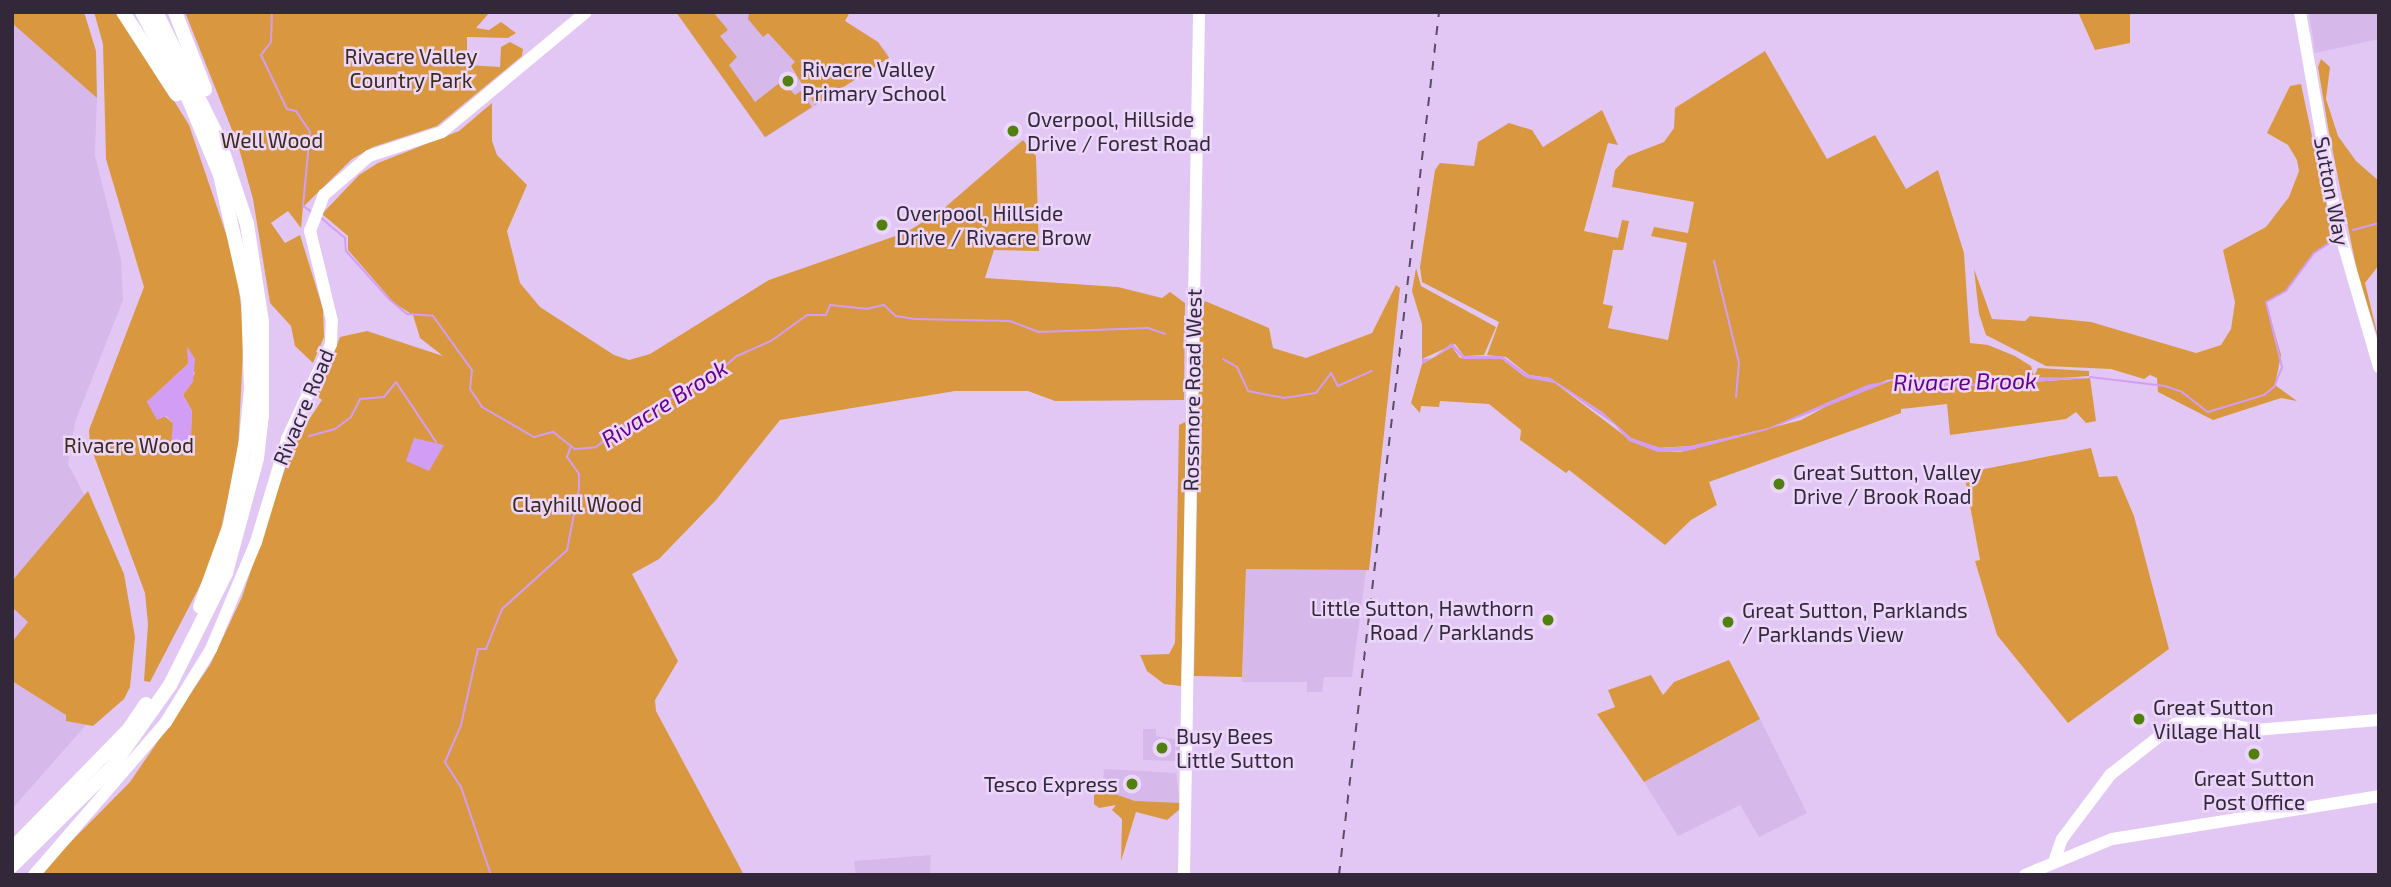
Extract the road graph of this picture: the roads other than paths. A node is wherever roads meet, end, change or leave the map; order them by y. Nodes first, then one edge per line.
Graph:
1 (124, 12) edge
2 (142, 12) edge
3 (156, 12) edge
4 (175, 12) edge
5 (586, 12) edge
6 (1199, 12) edge
7 (2300, 12) edge
8 (226, 174) junction
9 (2379, 367) edge
10 (2379, 720) edge
11 (2379, 796) edge
12 (12, 849) edge
13 (2055, 859) junction
14 (12, 866) edge
15 (34, 875) edge
16 (1184, 875) edge
17 (2025, 875) edge

1 - 8 highway
2 - 8 highway
3 - 8 highway
4 - 8 highway
5 - 15 main road, Rivacre Road
6 - 16 main road, Rossmore Road West
7 - 9 main road, Sutton Way
8 - 12 highway
8 - 14 highway
10 - 13 main road
11 - 13 main road
13 - 17 main road

